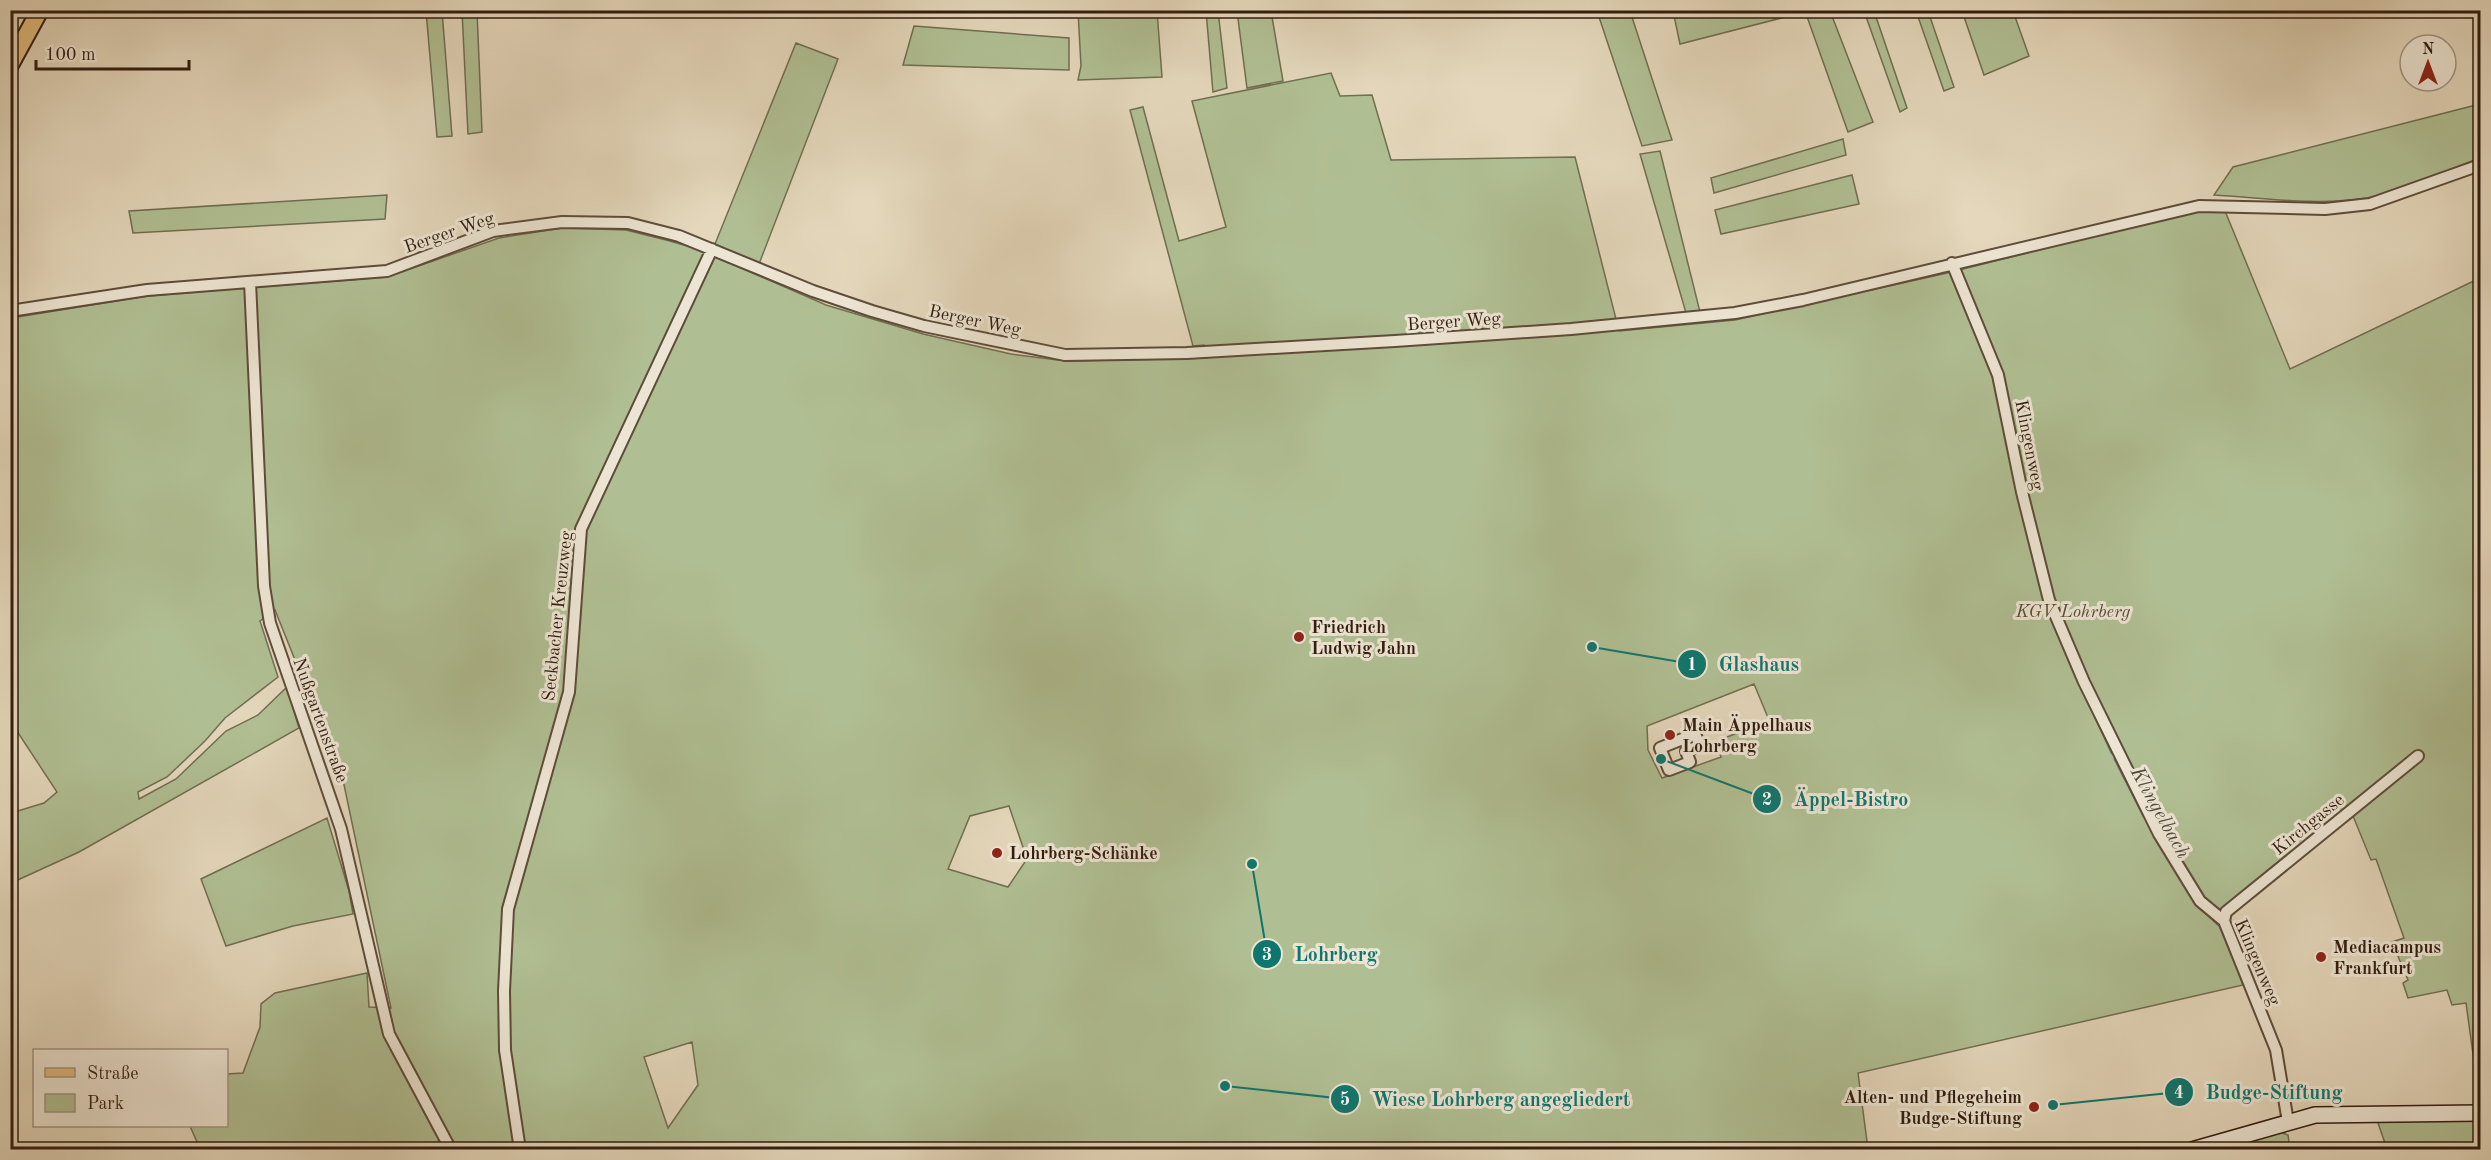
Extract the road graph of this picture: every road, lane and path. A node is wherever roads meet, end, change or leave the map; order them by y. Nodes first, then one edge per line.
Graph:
1 (40, 10) edge
2 (10, 65) edge
3 (2481, 165) edge
4 (712, 249) junction
5 (1952, 263) junction
6 (250, 282) junction
7 (10, 311) edge
8 (2418, 756) dead end
9 (2224, 921) junction
10 (2481, 1113) edge
11 (2288, 1122) junction
12 (451, 1149) edge
13 (520, 1149) edge
14 (2192, 1149) edge

1 - 2 main road
3 - 5 street
4 - 5 street, Berger Weg
4 - 6 street, Berger Weg
4 - 13 street, Seckbacher Kreuzweg
5 - 9 street, Klingenweg
6 - 7 street, Berger Weg
6 - 12 street, Nußgartenstraße
8 - 9 street, Kirchgasse
9 - 11 street, Klingenweg
10 - 11 main road
11 - 14 main road

